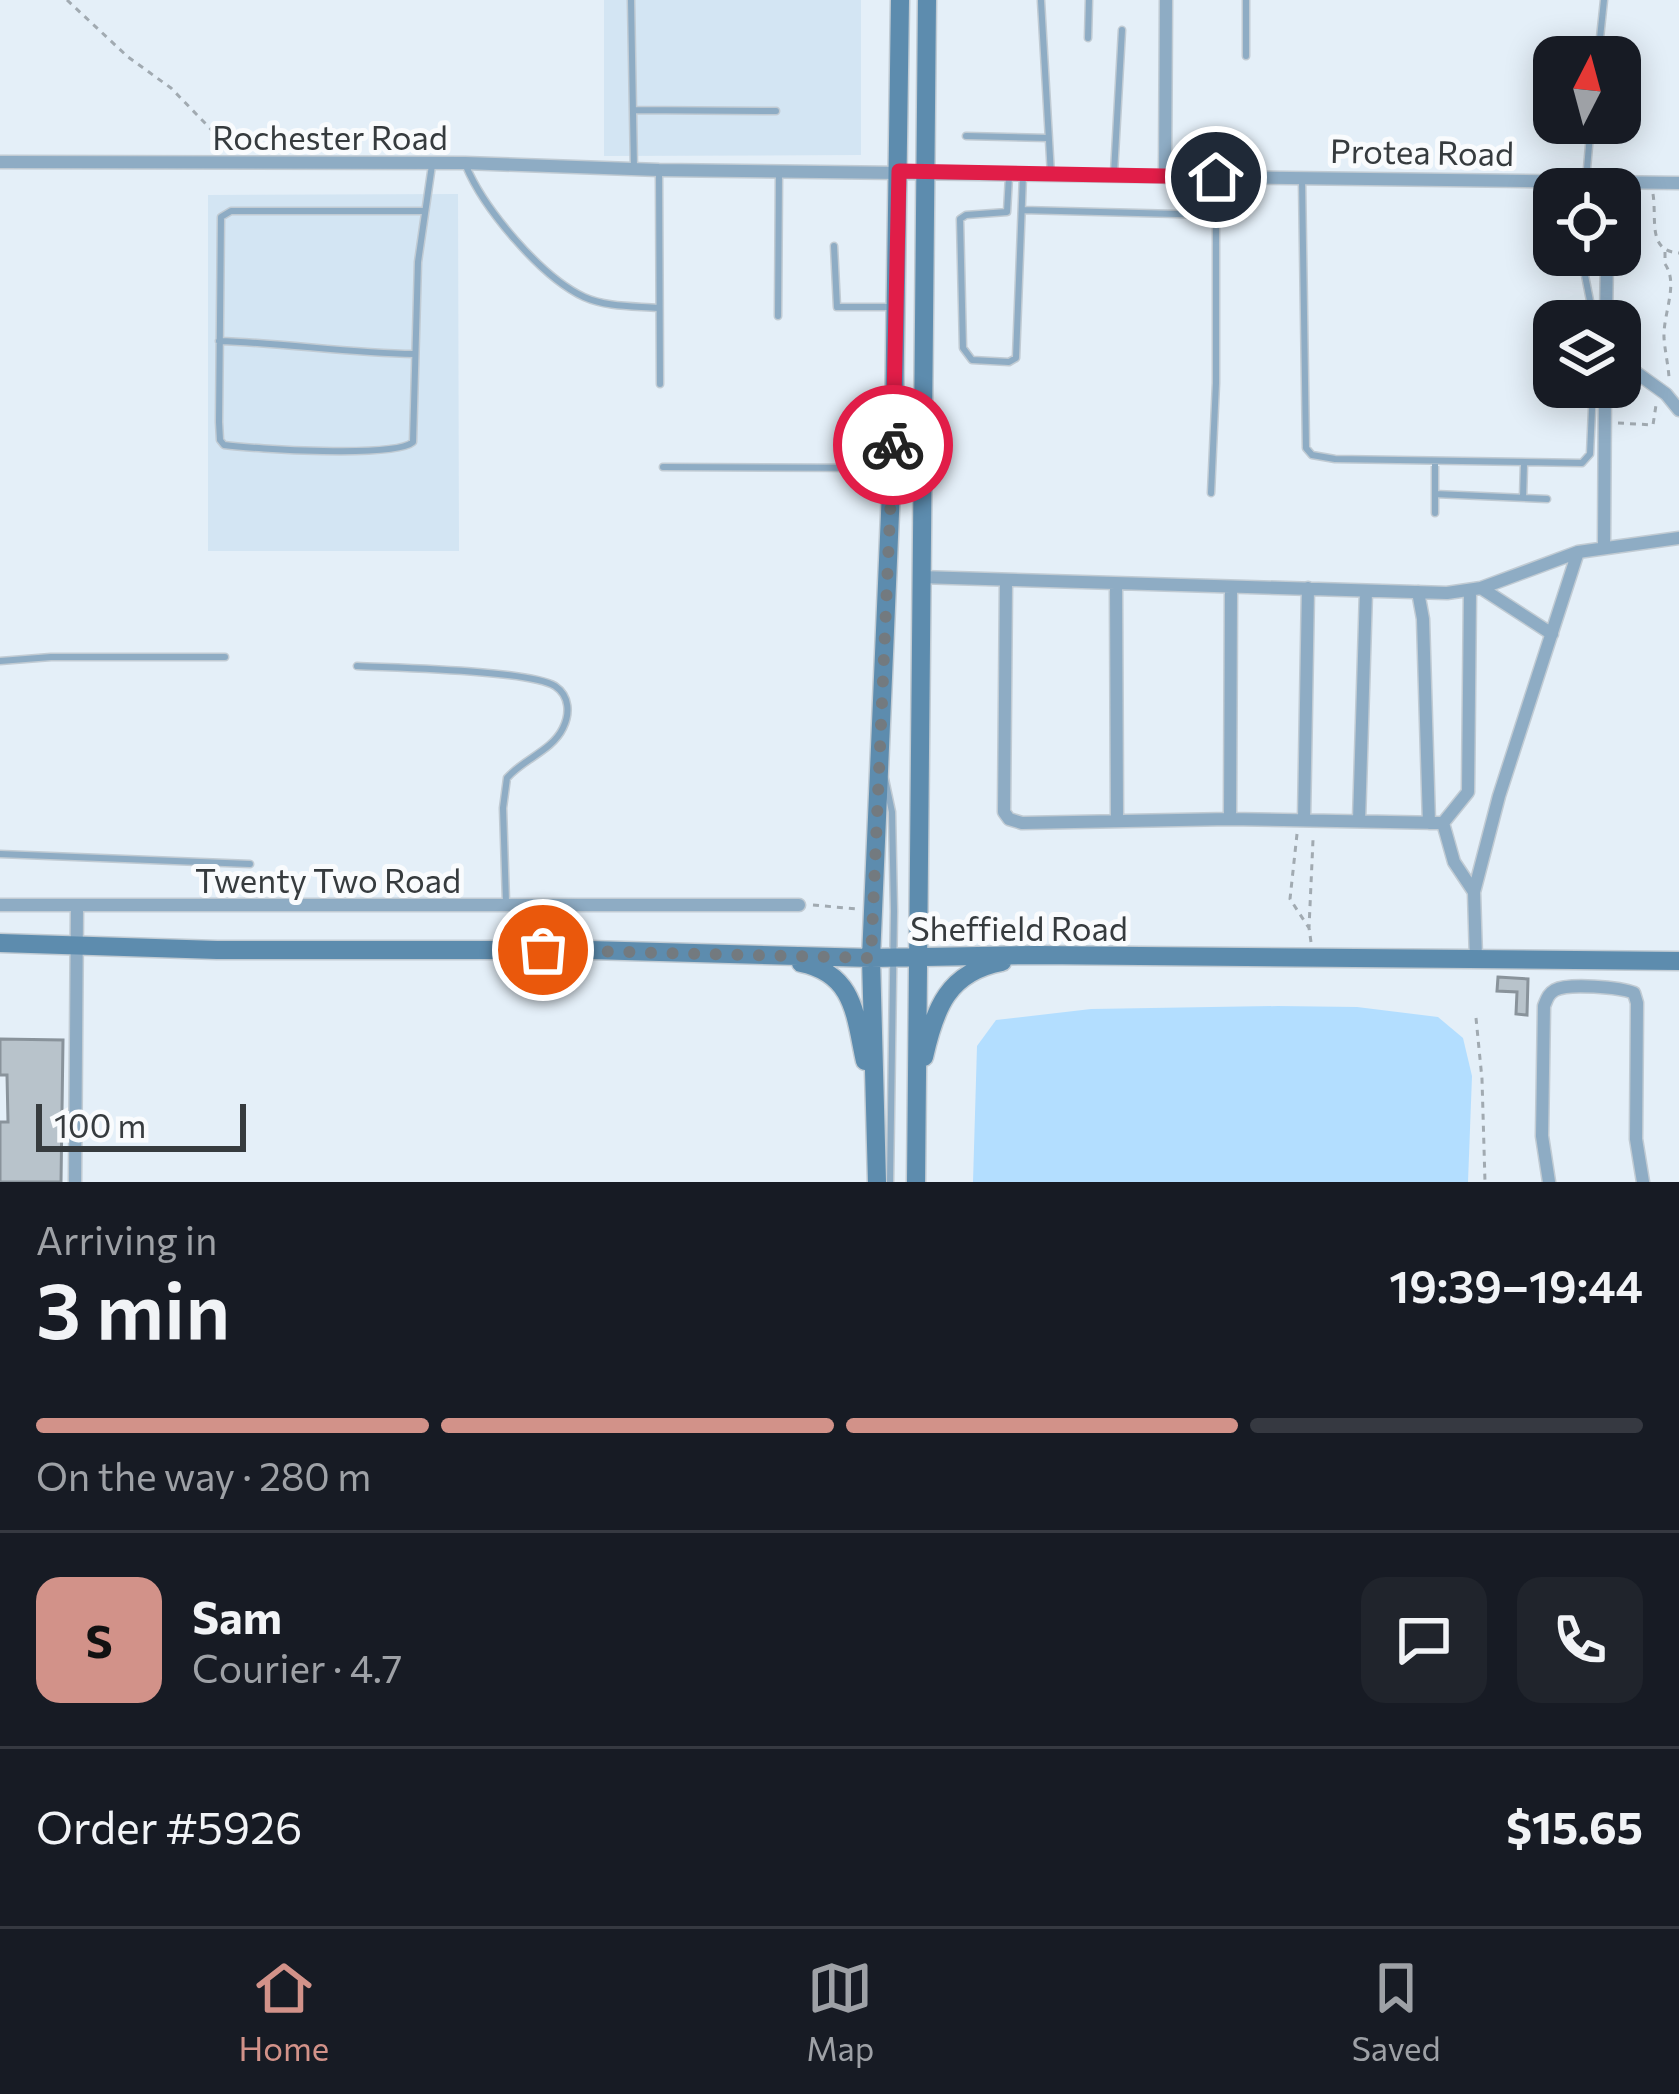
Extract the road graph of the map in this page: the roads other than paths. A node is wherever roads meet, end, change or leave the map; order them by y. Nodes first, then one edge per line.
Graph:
1 (632, 0) edge
2 (900, 0) edge
3 (927, 0) edge
4 (1089, 0) edge
5 (1166, 0) edge
6 (1246, 0) edge
7 (1604, 0) edge
8 (1041, 1) edge
9 (1122, 31) dead end
10 (1600, 36) edge
11 (1088, 38) dead end
12 (1246, 56) dead end
13 (633, 110) junction
14 (776, 111) dead end
15 (966, 136) dead end
16 (1048, 138) junction
17 (0, 162) edge
18 (432, 163) junction
19 (465, 163) junction
20 (634, 169) junction
21 (779, 169) junction
22 (659, 170) junction
23 (899, 171) junction
24 (925, 172) junction
25 (1016, 175) junction
26 (1051, 175) junction
27 (1114, 176) junction
28 (1165, 177) junction
29 (1216, 177) junction
30 (1302, 177) junction
31 (1533, 182) edge
32 (1641, 183) edge
33 (1679, 183) edge
34 (1022, 210) junction
35 (423, 211) junction
36 (1216, 215) junction
37 (834, 246) dead end
38 (898, 307) junction
39 (658, 308) junction
40 (778, 316) dead end
41 (219, 341) junction
42 (414, 354) junction
43 (1641, 376) edge
44 (660, 384) dead end
45 (1592, 408) edge
46 (1605, 408) edge
47 (1679, 410) edge
48 (1435, 460) junction
49 (1524, 464) junction
50 (662, 467) dead end
51 (892, 468) junction
52 (1211, 493) dead end
53 (1435, 494) junction
54 (1523, 498) junction
55 (1547, 499) dead end
56 (1435, 513) dead end
57 (1679, 538) edge
58 (1604, 546) junction
59 (1578, 552) junction
60 (920, 577) junction
61 (1006, 581) junction
62 (1116, 584) junction
63 (1308, 588) junction
64 (1231, 589) junction
65 (1475, 589) junction
66 (1366, 591) junction
67 (1418, 592) junction
68 (1552, 634) junction
69 (225, 657) dead end
70 (0, 662) edge
71 (357, 665) dead end
72 (878, 757) junction
73 (1468, 792) junction
74 (1499, 796) junction
75 (1230, 819) junction
76 (1117, 820) junction
77 (1300, 820) junction
78 (1359, 821) junction
79 (1436, 823) junction
80 (0, 854) edge
81 (250, 864) dead end
82 (1474, 892) junction
83 (0, 905) edge
84 (506, 905) junction
85 (800, 905) road end
86 (77, 906) junction
87 (0, 943) edge
88 (76, 943) junction
89 (756, 955) junction
90 (1036, 955) junction
91 (916, 957) junction
92 (871, 958) junction
93 (892, 958) junction
94 (1476, 959) junction
95 (1679, 961) edge
96 (917, 1084) junction
97 (874, 1106) junction
98 (75, 1182) edge
99 (877, 1182) edge
100 (890, 1182) edge
101 (916, 1182) edge
102 (1550, 1182) edge
103 (1643, 1182) edge

1 - 13 lane
2 - 23 main road
3 - 24 main road
4 - 11 lane
5 - 28 street
6 - 12 lane
7 - 10 lane
8 - 16 lane
9 - 27 lane
13 - 14 lane
13 - 20 lane
15 - 16 lane
16 - 26 lane
17 - 18 street, Rochester Road
18 - 19 street, Rochester Road
18 - 35 lane
19 - 20 street, Rochester Road
19 - 39 lane
20 - 22 street, Rochester Road
21 - 22 street, Rochester Road
21 - 23 street, Rochester Road
21 - 40 lane
22 - 39 lane
23 - 24 street, Rochester Road
23 - 38 main road
24 - 25 street, Protea Road
24 - 60 main road
25 - 26 street, Protea Road
25 - 34 lane
25 - 34 lane
26 - 27 street, Protea Road
27 - 28 street, Protea Road
28 - 29 street, Protea Road
29 - 30 street, Protea Road
29 - 36 lane
30 - 31 street, Protea Road
30 - 48 lane
32 - 33 street, Protea Road
34 - 36 lane
35 - 41 lane
35 - 42 lane
36 - 52 lane
37 - 38 lane
38 - 51 main road
39 - 44 lane
41 - 42 lane
41 - 42 lane
43 - 47 street
45 - 49 lane
46 - 58 street
48 - 49 lane
48 - 53 lane
49 - 54 lane
50 - 51 lane
51 - 72 main road
53 - 54 lane
53 - 56 lane
54 - 55 lane
57 - 58 street
58 - 59 street
59 - 65 street
59 - 68 street
60 - 61 street
60 - 91 main road
61 - 62 street
61 - 76 street
62 - 64 street
62 - 76 street
63 - 64 street
63 - 66 street
63 - 77 street
64 - 75 street
65 - 67 street
65 - 68 street
65 - 73 street
66 - 67 street
66 - 78 street
67 - 79 street
68 - 74 street
69 - 70 lane
71 - 84 lane
72 - 92 main road
72 - 93 lane
73 - 74 street
73 - 79 street
74 - 82 street
75 - 76 street
75 - 77 street
77 - 78 street
78 - 79 street
79 - 82 street
80 - 81 lane
82 - 94 street
83 - 86 street, Twenty Two Road
84 - 85 street, Twenty Two Road
84 - 86 street, Twenty Two Road
86 - 88 street
87 - 88 main road, Sheffield Road
88 - 89 main road, Sheffield Road
88 - 98 street
89 - 92 main road, Sheffield Road
89 - 97 main road
90 - 91 main road, Sheffield Road
90 - 94 main road, Sheffield Road
90 - 96 main road
91 - 93 main road, Sheffield Road
91 - 96 main road
92 - 93 main road, Sheffield Road
92 - 97 main road
93 - 100 lane
94 - 95 main road, Sheffield Road
96 - 101 main road
97 - 99 main road
102 - 103 street

